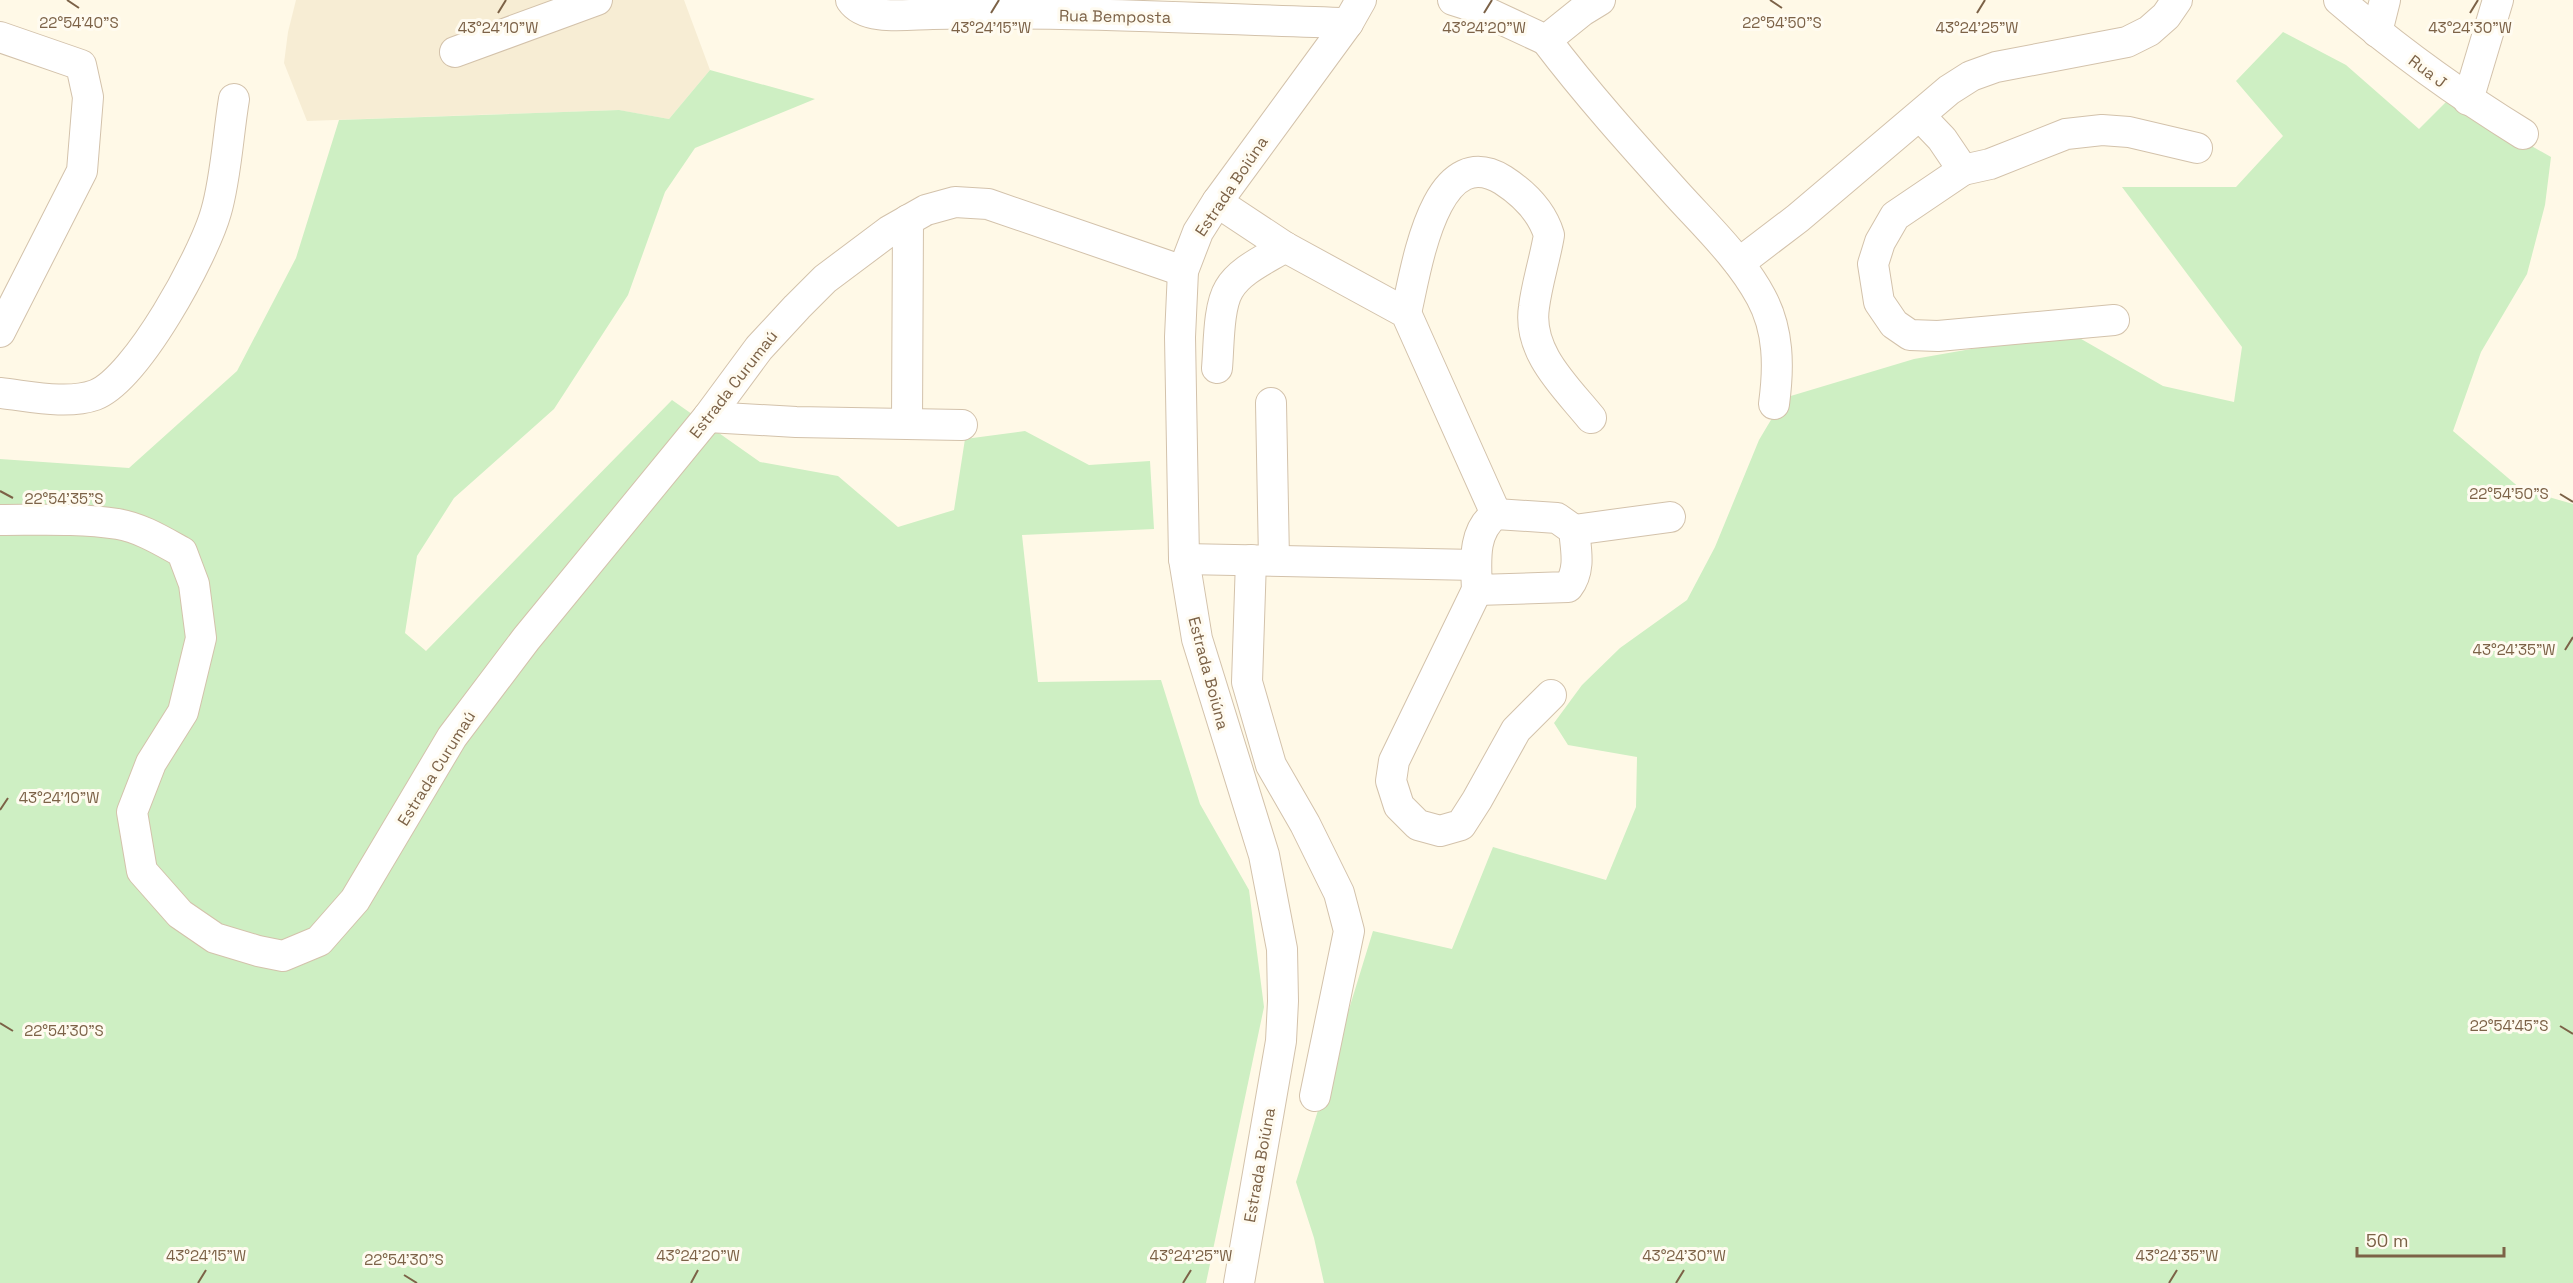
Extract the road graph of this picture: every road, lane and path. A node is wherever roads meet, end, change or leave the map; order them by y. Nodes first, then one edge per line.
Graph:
1 (597, 0) edge
2 (851, 0) edge
3 (1453, 0) edge
4 (1600, 0) edge
5 (2177, 0) edge
6 (2339, 0) edge
7 (2385, 0) edge
8 (2498, 0) edge
9 (1355, 11) edge
10 (2377, 32) junction
11 (0, 37) edge
12 (1546, 40) junction
13 (454, 52) dead end
14 (234, 99) dead end
15 (2468, 100) junction
16 (1920, 116) junction
17 (2523, 134) dead end
18 (2198, 148) dead end
19 (1963, 170) junction
20 (1217, 202) junction
21 (908, 220) junction
22 (1285, 247) junction
23 (1739, 263) junction
24 (1182, 271) junction
25 (1406, 314) junction
26 (2114, 320) dead end
27 (0, 332) edge
28 (1217, 368) dead end
29 (0, 393) edge
30 (1271, 403) dead end
31 (1774, 404) dead end
32 (708, 417) junction
33 (1591, 418) dead end
34 (907, 423) junction
35 (962, 425) dead end
36 (1496, 514) junction
37 (1670, 517) dead end
38 (0, 520) edge
39 (1574, 530) junction
40 (1184, 559) junction
41 (1262, 560) junction
42 (1477, 578) junction
43 (1551, 695) dead end
44 (1305, 824) junction
45 (1259, 838) junction
46 (1315, 1096) dead end
47 (1239, 1283) edge

1 - 13 street
2 - 9 street, Rua Bemposta
3 - 12 street
4 - 12 street
5 - 16 street
6 - 10 street, Rua J
7 - 10 street
8 - 15 street
9 - 20 street, Estrada Boiúna
10 - 15 street, Rua J
11 - 27 street
12 - 23 street
14 - 29 street
15 - 17 street, Rua J
16 - 19 street
16 - 23 street
18 - 19 street
19 - 26 street
20 - 22 street
20 - 24 street, Estrada Boiúna
21 - 24 street, Estrada Curumaú
21 - 32 street, Estrada Curumaú
21 - 34 street
22 - 25 street
22 - 28 street
23 - 31 street
24 - 40 street, Estrada Boiúna
25 - 33 street
25 - 36 street
30 - 41 street
32 - 34 street
32 - 38 street, Estrada Curumaú
34 - 35 street
36 - 39 street
36 - 42 street
37 - 39 street
39 - 42 street
40 - 41 street
40 - 45 street, Estrada Boiúna
41 - 42 street
41 - 44 street
42 - 43 street
44 - 45 street
44 - 46 street
45 - 47 street, Estrada Boiúna

